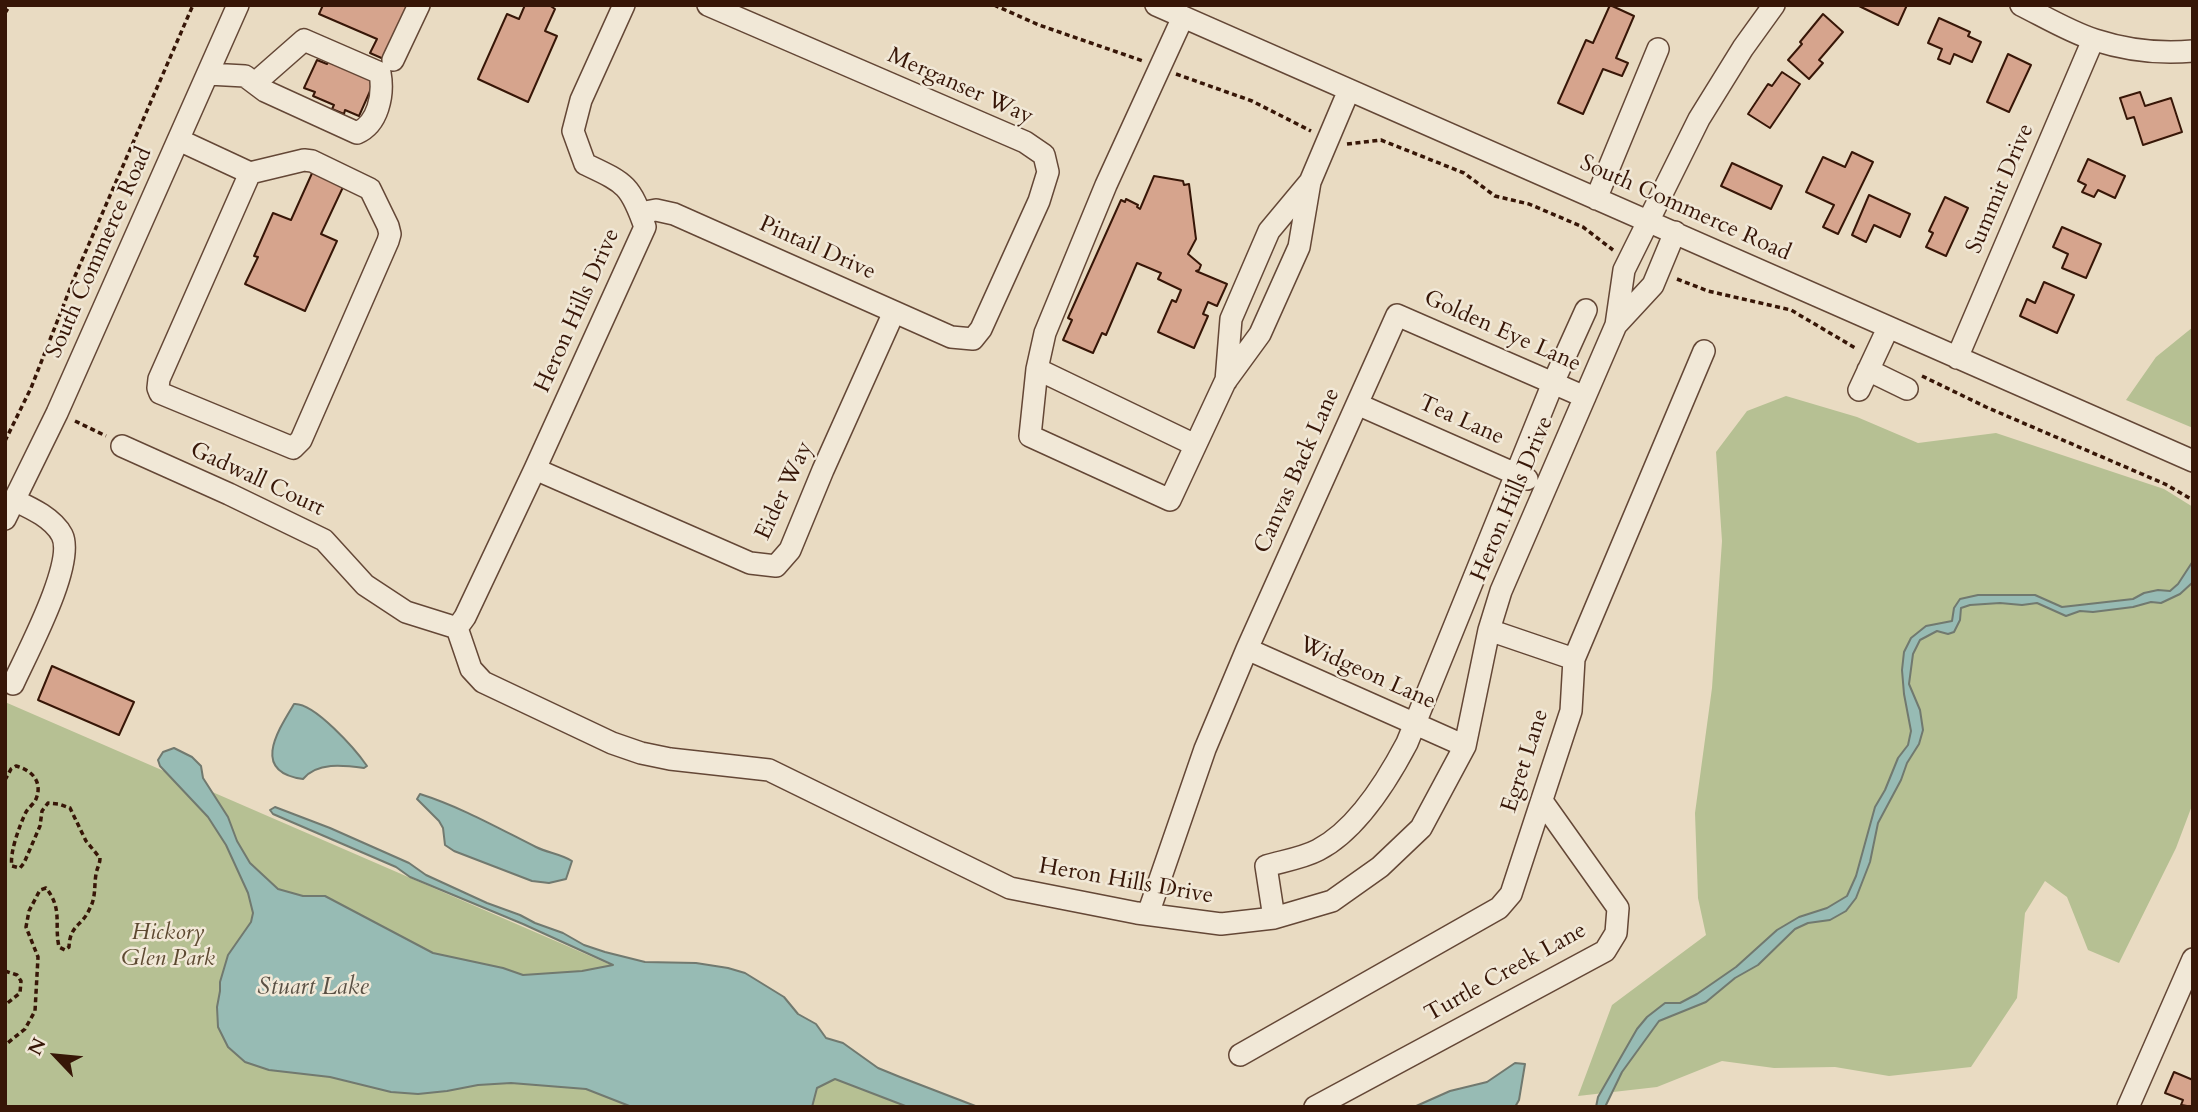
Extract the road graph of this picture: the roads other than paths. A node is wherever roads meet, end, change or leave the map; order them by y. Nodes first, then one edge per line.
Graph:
1 (238, 5) edge
2 (419, 5) edge
3 (624, 5) edge
4 (708, 5) edge
5 (1156, 5) edge
6 (1774, 5) edge
7 (2021, 5) edge
8 (1183, 17) junction
9 (2094, 40) junction
10 (1658, 49) dead end
11 (2193, 51) edge
12 (393, 60) dead end
13 (208, 74) junction
14 (255, 83) junction
15 (1349, 90) junction
16 (179, 140) junction
17 (250, 173) junction
18 (1310, 182) junction
19 (1596, 199) junction
20 (640, 213) junction
21 (1647, 222) junction
22 (1675, 232) junction
23 (1586, 310) dead end
24 (894, 312) junction
25 (1397, 315) joint
26 (1616, 325) junction
27 (1888, 328) junction
28 (973, 339) joint
29 (1704, 351) dead end
30 (1957, 358) junction
31 (1871, 365) junction
32 (1037, 369) junction
33 (1910, 380) road end
34 (1225, 382) junction
35 (1553, 383) junction
36 (1859, 390) dead end
37 (1585, 397) junction
38 (1357, 404) junction
39 (1195, 445) junction
40 (122, 446) road end
41 (2193, 461) edge
42 (535, 469) junction
43 (1516, 474) junction
44 (1545, 487) junction
45 (10, 510) edge
46 (461, 622) junction
47 (1489, 630) junction
48 (1247, 649) junction
49 (1574, 659) junction
50 (13, 684) dead end
51 (1413, 724) junction
52 (1465, 746) junction
53 (1542, 801) junction
54 (1148, 914) junction
55 (1274, 918) junction
56 (2193, 959) edge
57 (1240, 1055) dead end
58 (1315, 1107) edge
59 (2128, 1107) edge

1 - 13 street, South Commerce Road
2 - 12 street
3 - 20 street, Heron Hills Drive
4 - 28 street, Merganser Way
5 - 8 street, South Commerce Road
6 - 21 street, Heron Hills Drive
7 - 9 street
8 - 15 street, South Commerce Road
8 - 32 street
9 - 11 street
9 - 30 street, Summit Drive
10 - 19 street
13 - 14 street
13 - 16 street, South Commerce Road
14 - 14 street
15 - 18 street
15 - 19 street, South Commerce Road
16 - 17 street
16 - 45 street, South Commerce Road
17 - 17 street
18 - 34 street
18 - 34 street
19 - 21 street, South Commerce Road
20 - 24 street, Pintail Drive
20 - 42 street, Heron Hills Drive
21 - 22 street, South Commerce Road
21 - 26 street, Heron Hills Drive
22 - 26 street, Heron Hills Drive
22 - 27 street, South Commerce Road
23 - 35 street
24 - 28 street, Pintail Drive
24 - 42 street, Eider Way
25 - 35 street, Golden Eye Lane
25 - 38 street, Canvas Back Lane
26 - 37 street, Heron Hills Drive
27 - 30 street, South Commerce Road
27 - 31 street
29 - 49 street, Egret Lane
30 - 41 street, South Commerce Road
31 - 33 street
31 - 36 street
32 - 39 street
32 - 39 street
34 - 39 street
35 - 37 street, Golden Eye Lane
35 - 43 street
37 - 44 street, Heron Hills Drive
38 - 43 street, Tea Lane
38 - 48 street, Canvas Back Lane
40 - 46 street, Gadwall Court
42 - 46 street, Heron Hills Drive
43 - 44 street, Tea Lane
43 - 51 street
44 - 47 street, Heron Hills Drive
45 - 50 street
46 - 54 street, Heron Hills Drive
47 - 49 street
47 - 52 street, Heron Hills Drive
48 - 51 street, Widgeon Lane
48 - 54 street, Canvas Back Lane
49 - 53 street, Egret Lane
51 - 52 street, Widgeon Lane
51 - 55 street
52 - 55 street, Heron Hills Drive
53 - 57 street, Egret Lane
53 - 58 street, Turtle Creek Lane
54 - 55 street, Heron Hills Drive
56 - 59 street

